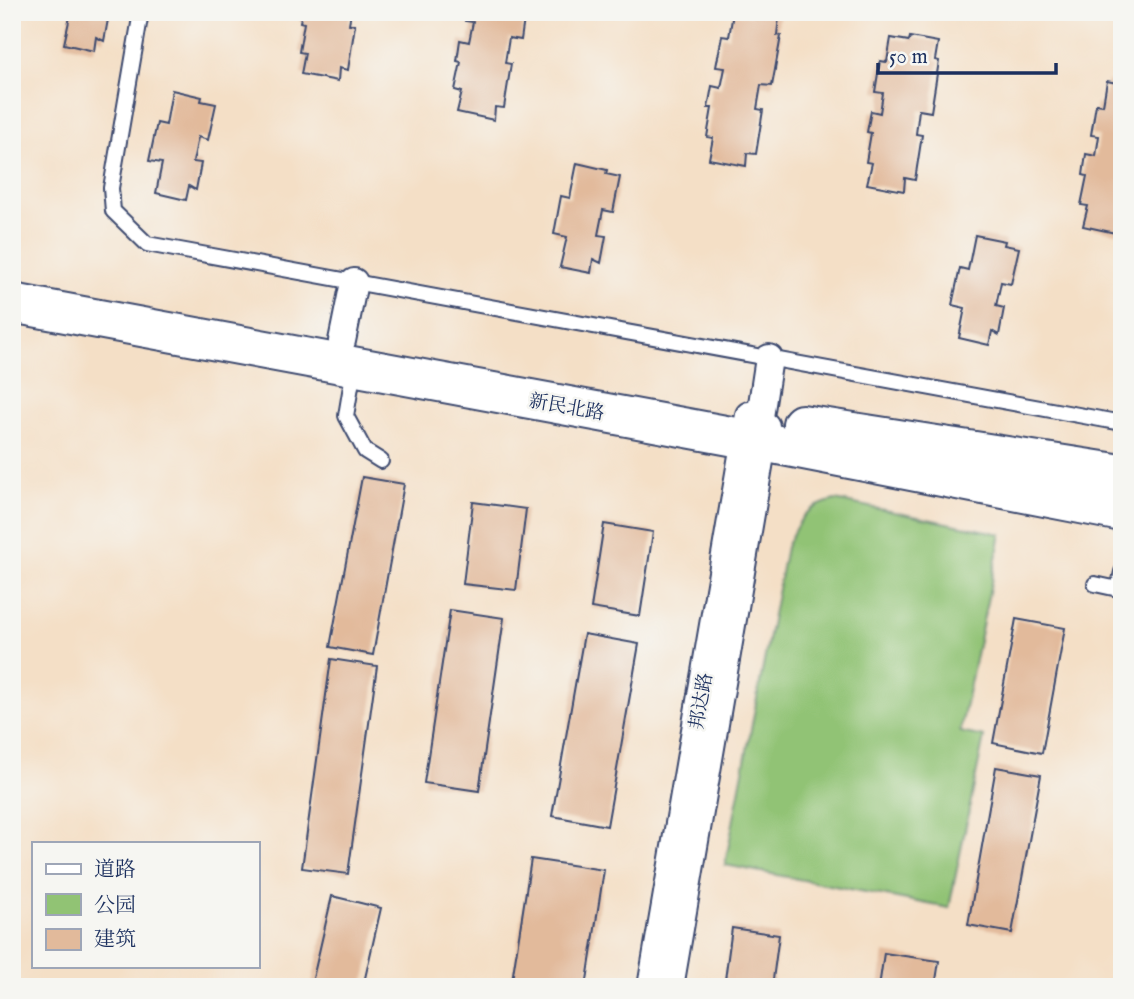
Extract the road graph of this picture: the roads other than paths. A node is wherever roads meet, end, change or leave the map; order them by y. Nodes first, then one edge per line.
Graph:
1 (141, 12) edge
2 (12, 281) edge
3 (354, 282) junction
4 (12, 303) edge
5 (348, 354) junction
6 (769, 358) junction
7 (1122, 423) edge
8 (757, 426) junction
9 (381, 461) dead end
10 (1122, 474) edge
11 (1122, 512) edge
12 (1122, 572) edge
13 (1095, 584) dead end
14 (651, 987) edge
15 (670, 987) edge

1 - 3 lane
2 - 5 street, 新民北路
3 - 5 street
3 - 6 lane
4 - 5 street, 新民北路
5 - 8 street, 新民北路
5 - 9 lane
6 - 7 lane
6 - 8 street
8 - 10 street, 新民北路
8 - 11 street, 新民北路
8 - 14 street, 邦达路
8 - 15 street, 邦达路
12 - 13 lane

